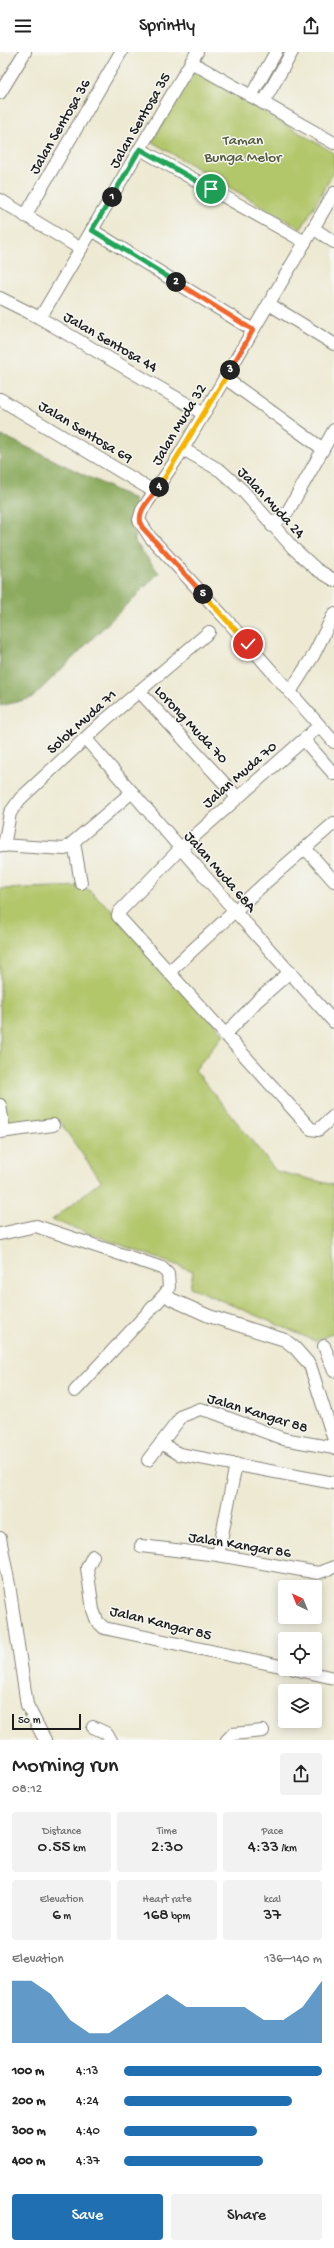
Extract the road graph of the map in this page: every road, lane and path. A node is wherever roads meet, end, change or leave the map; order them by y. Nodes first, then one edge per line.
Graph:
1 (25, 52) edge
2 (121, 52) edge
3 (276, 52) edge
4 (292, 52) edge
5 (194, 57) edge
6 (0, 93) edge
7 (251, 96) junction
8 (262, 103) junction
9 (334, 143) edge
10 (140, 149) junction
11 (334, 193) edge
12 (0, 200) edge
13 (25, 216) junction
14 (314, 228) junction
15 (92, 230) junction
16 (305, 242) junction
17 (334, 242) edge
18 (81, 249) junction
19 (0, 298) edge
20 (269, 304) junction
21 (40, 318) junction
22 (253, 330) junction
23 (334, 344) edge
24 (225, 378) junction
25 (0, 399) edge
26 (204, 414) junction
27 (334, 430) edge
28 (183, 449) junction
29 (323, 449) junction
30 (155, 492) junction
31 (272, 526) junction
32 (334, 580) edge
33 (334, 614) edge
34 (207, 634) dead end
35 (139, 691) junction
36 (290, 692) junction
37 (319, 726) junction
38 (86, 739) junction
39 (304, 740) junction
40 (334, 742) edge
41 (334, 774) edge
42 (132, 792) junction
43 (237, 797) junction
44 (334, 823) edge
45 (74, 842) junction
46 (2, 846) edge
47 (181, 848) junction
48 (305, 848) junction
49 (334, 881) edge
50 (81, 883) dead end
51 (235, 911) junction
52 (169, 972) junction
53 (290, 972) junction
54 (334, 1022) edge
55 (225, 1036) junction
56 (0, 1105) edge
57 (334, 1116) edge
58 (53, 1126) dead end
59 (2, 1132) edge
60 (0, 1234) edge
61 (166, 1294) junction
62 (324, 1346) dead end
63 (334, 1371) edge
64 (75, 1391) dead end
65 (334, 1440) edge
66 (161, 1443) junction
67 (334, 1448) edge
68 (148, 1460) dead end
69 (236, 1464) junction
70 (334, 1483) edge
71 (1, 1545) edge
72 (141, 1546) dead end
73 (218, 1555) junction
74 (93, 1556) dead end
75 (334, 1566) edge
76 (5, 1586) edge
77 (278, 1665) edge
78 (322, 1675) edge
79 (334, 1678) edge
80 (93, 1727) dead end
81 (263, 1731) dead end
82 (45, 1740) edge
83 (111, 1740) edge
84 (227, 1740) edge

1 - 6 street
2 - 13 street, Jalan Sentosa 36
3 - 7 street
4 - 8 street
5 - 7 street, Jalan Sentosa 35
5 - 10 street, Jalan Sentosa 35
7 - 8 street, Jalan Sentosa 35
8 - 9 street, Jalan Sentosa 35
10 - 15 street, Jalan Sentosa 35
10 - 16 street
11 - 14 street, Jalan Muda 32
12 - 13 street
13 - 18 street
14 - 16 street, Jalan Muda 32
14 - 17 street
15 - 18 street, Jalan Sentosa 35
15 - 22 street
16 - 20 street, Jalan Muda 32
18 - 21 street, Jalan Sentosa 35
19 - 21 street, Jalan Sentosa 44
20 - 22 street, Jalan Muda 32
20 - 23 street
21 - 26 street, Jalan Sentosa 44
22 - 24 street, Jalan Muda 32
24 - 26 street, Jalan Muda 32
24 - 29 street
25 - 30 street, Jalan Sentosa 69
26 - 28 street, Jalan Muda 32
27 - 29 street
28 - 30 street, Jalan Muda 32
28 - 31 street, Jalan Muda 24
29 - 31 street
30 - 36 street, Jalan Muda 32
31 - 32 street, Jalan Muda 24
33 - 36 street
34 - 35 street, Solok Muda 71
35 - 38 street, Solok Muda 71
35 - 43 street, Lorong Muda 70
36 - 37 street
37 - 39 street, Jalan Muda 70
37 - 40 street
38 - 42 street, Jalan Muda 68A
38 - 46 street, Solok Muda 71
39 - 41 street
39 - 43 street, Jalan Muda 70
42 - 45 street
42 - 47 street, Jalan Muda 68A
43 - 47 street, Jalan Muda 70
44 - 48 street
45 - 46 street
45 - 50 street
47 - 51 street, Jalan Muda 68A
47 - 52 street, Jalan Muda 70
48 - 49 street
48 - 51 street
51 - 52 street
51 - 53 street, Jalan Muda 68A
52 - 55 street
53 - 54 street, Jalan Muda 68A
53 - 55 street
55 - 57 street
56 - 59 street
58 - 59 street
60 - 61 street
61 - 64 street
61 - 65 street
62 - 63 street
66 - 67 street, Jalan Kangar 88
66 - 68 street, Jalan Kangar 88
66 - 69 street
69 - 70 street
69 - 73 street
71 - 76 street
72 - 73 street, Jalan Kangar 86
73 - 75 street, Jalan Kangar 86
74 - 77 street, Jalan Kangar 85
76 - 82 street
78 - 79 street
80 - 83 street
81 - 84 street

